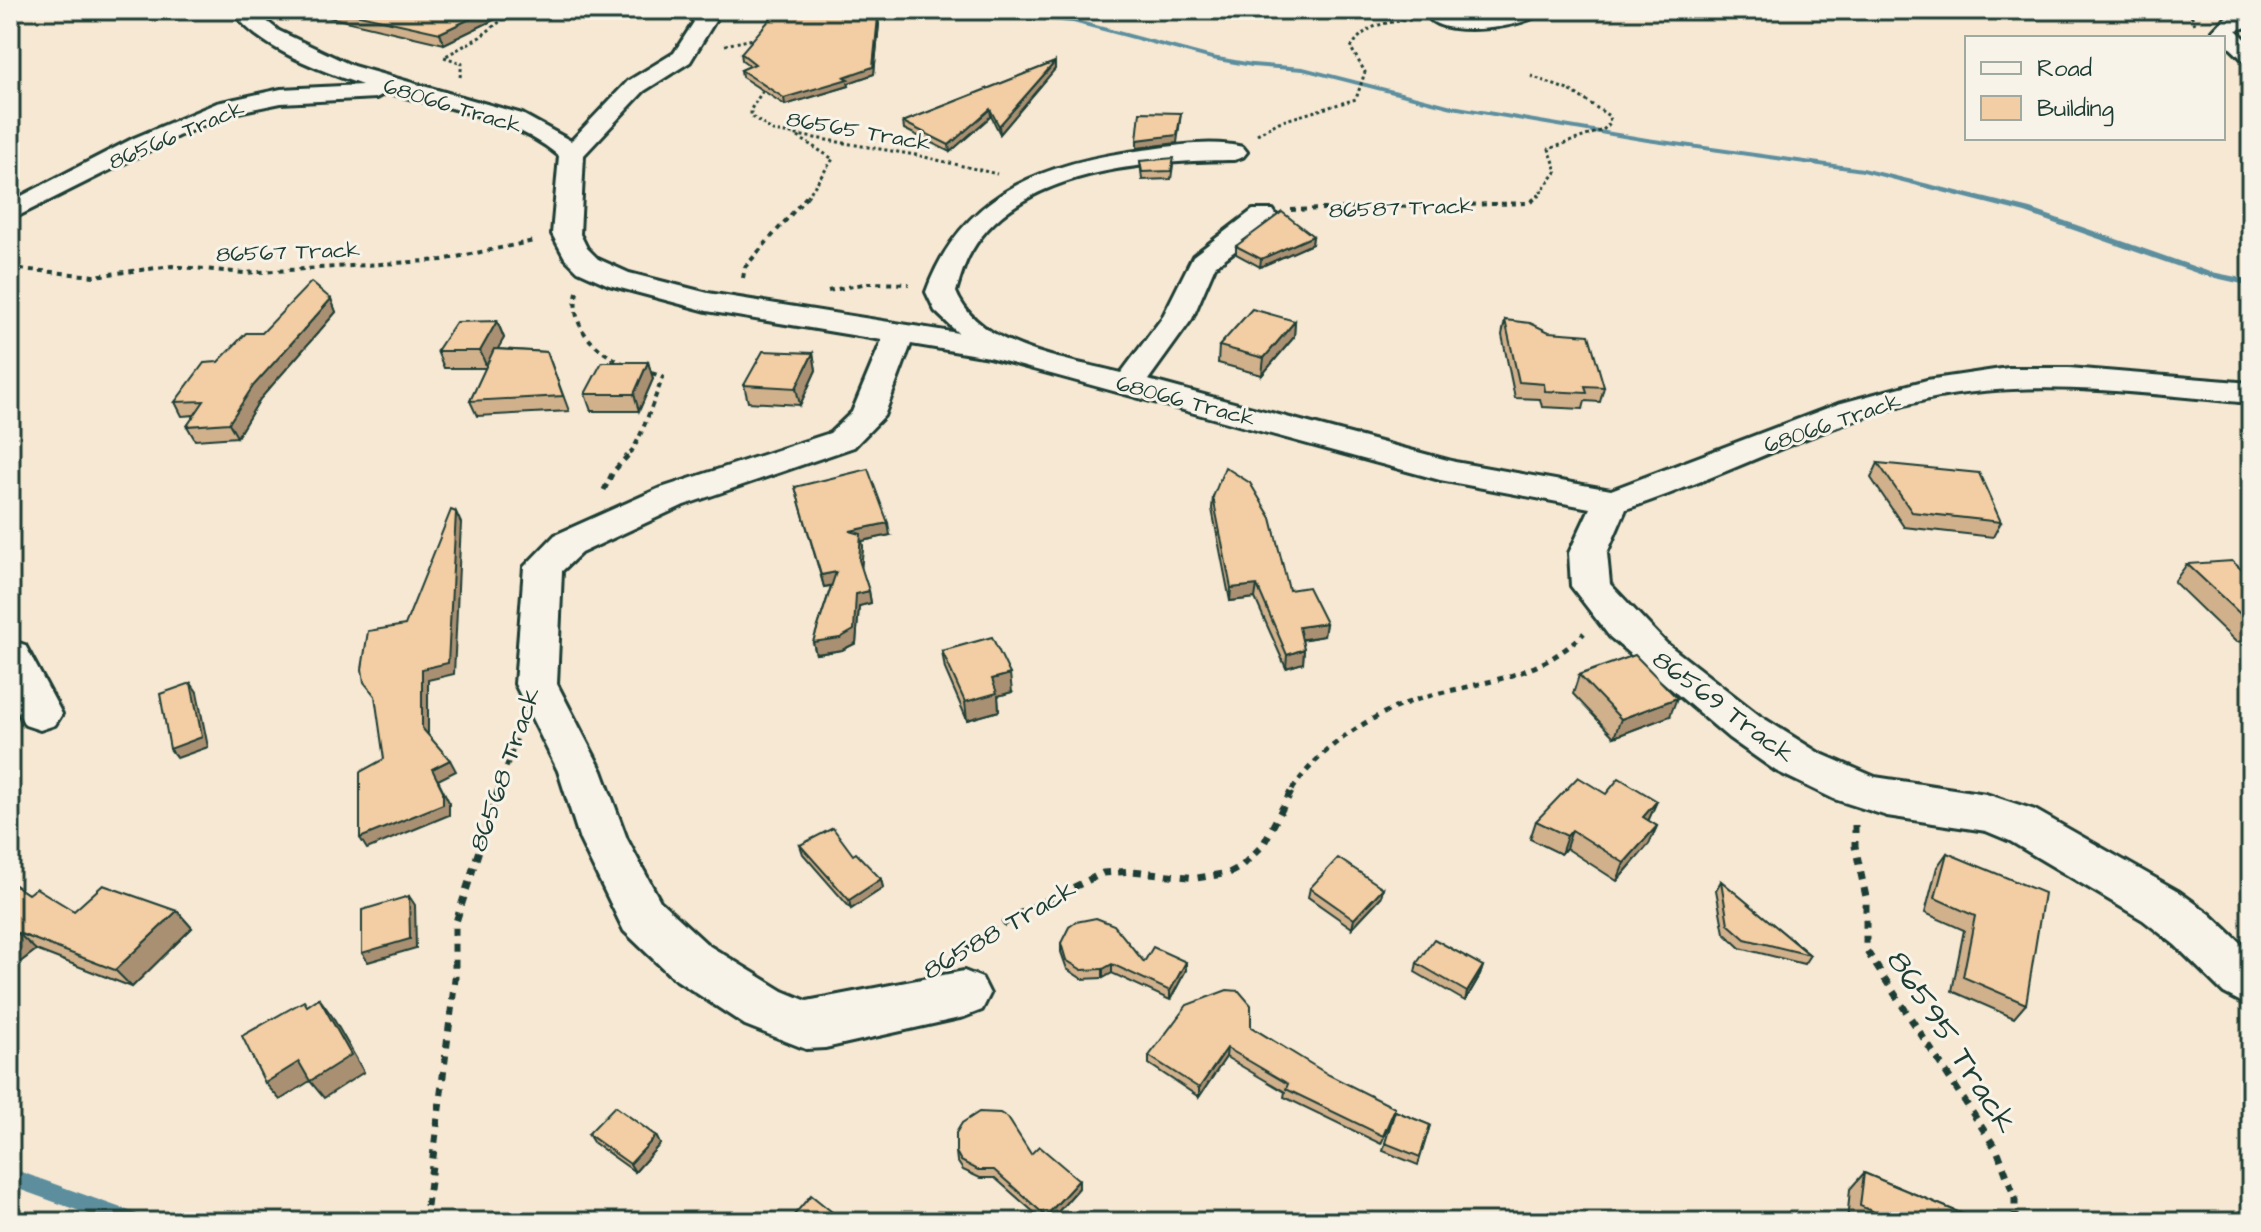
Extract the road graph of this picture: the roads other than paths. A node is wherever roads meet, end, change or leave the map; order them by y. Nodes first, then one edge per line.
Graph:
1 (243, 10) edge
2 (693, 10) edge
3 (1534, 10) edge
4 (1440, 19) road end
5 (2251, 20) edge
6 (2251, 55) edge
7 (400, 89) junction
8 (1234, 152) road end
9 (572, 154) junction
10 (10, 212) edge
11 (1263, 216) road end
12 (900, 333) junction
13 (991, 348) junction
14 (1129, 384) junction
15 (2251, 393) edge
16 (1612, 501) junction
17 (10, 655) edge
18 (536, 684) joint
19 (40, 714) dead end
20 (961, 972) road end
21 (2251, 984) edge

1 - 7 street, 68066 Track
2 - 9 street
3 - 4 street
5 - 6 street
7 - 9 street, 68066 Track
7 - 10 street, 86566 Track
8 - 13 street
9 - 12 street, 68066 Track
11 - 14 street
12 - 13 street, 68066 Track
12 - 18 street, 86568 Track
13 - 14 street, 68066 Track
14 - 16 street, 68066 Track
15 - 16 street, 68066 Track
16 - 21 street, 86569 Track
17 - 19 street
18 - 20 street, 86588 Track

